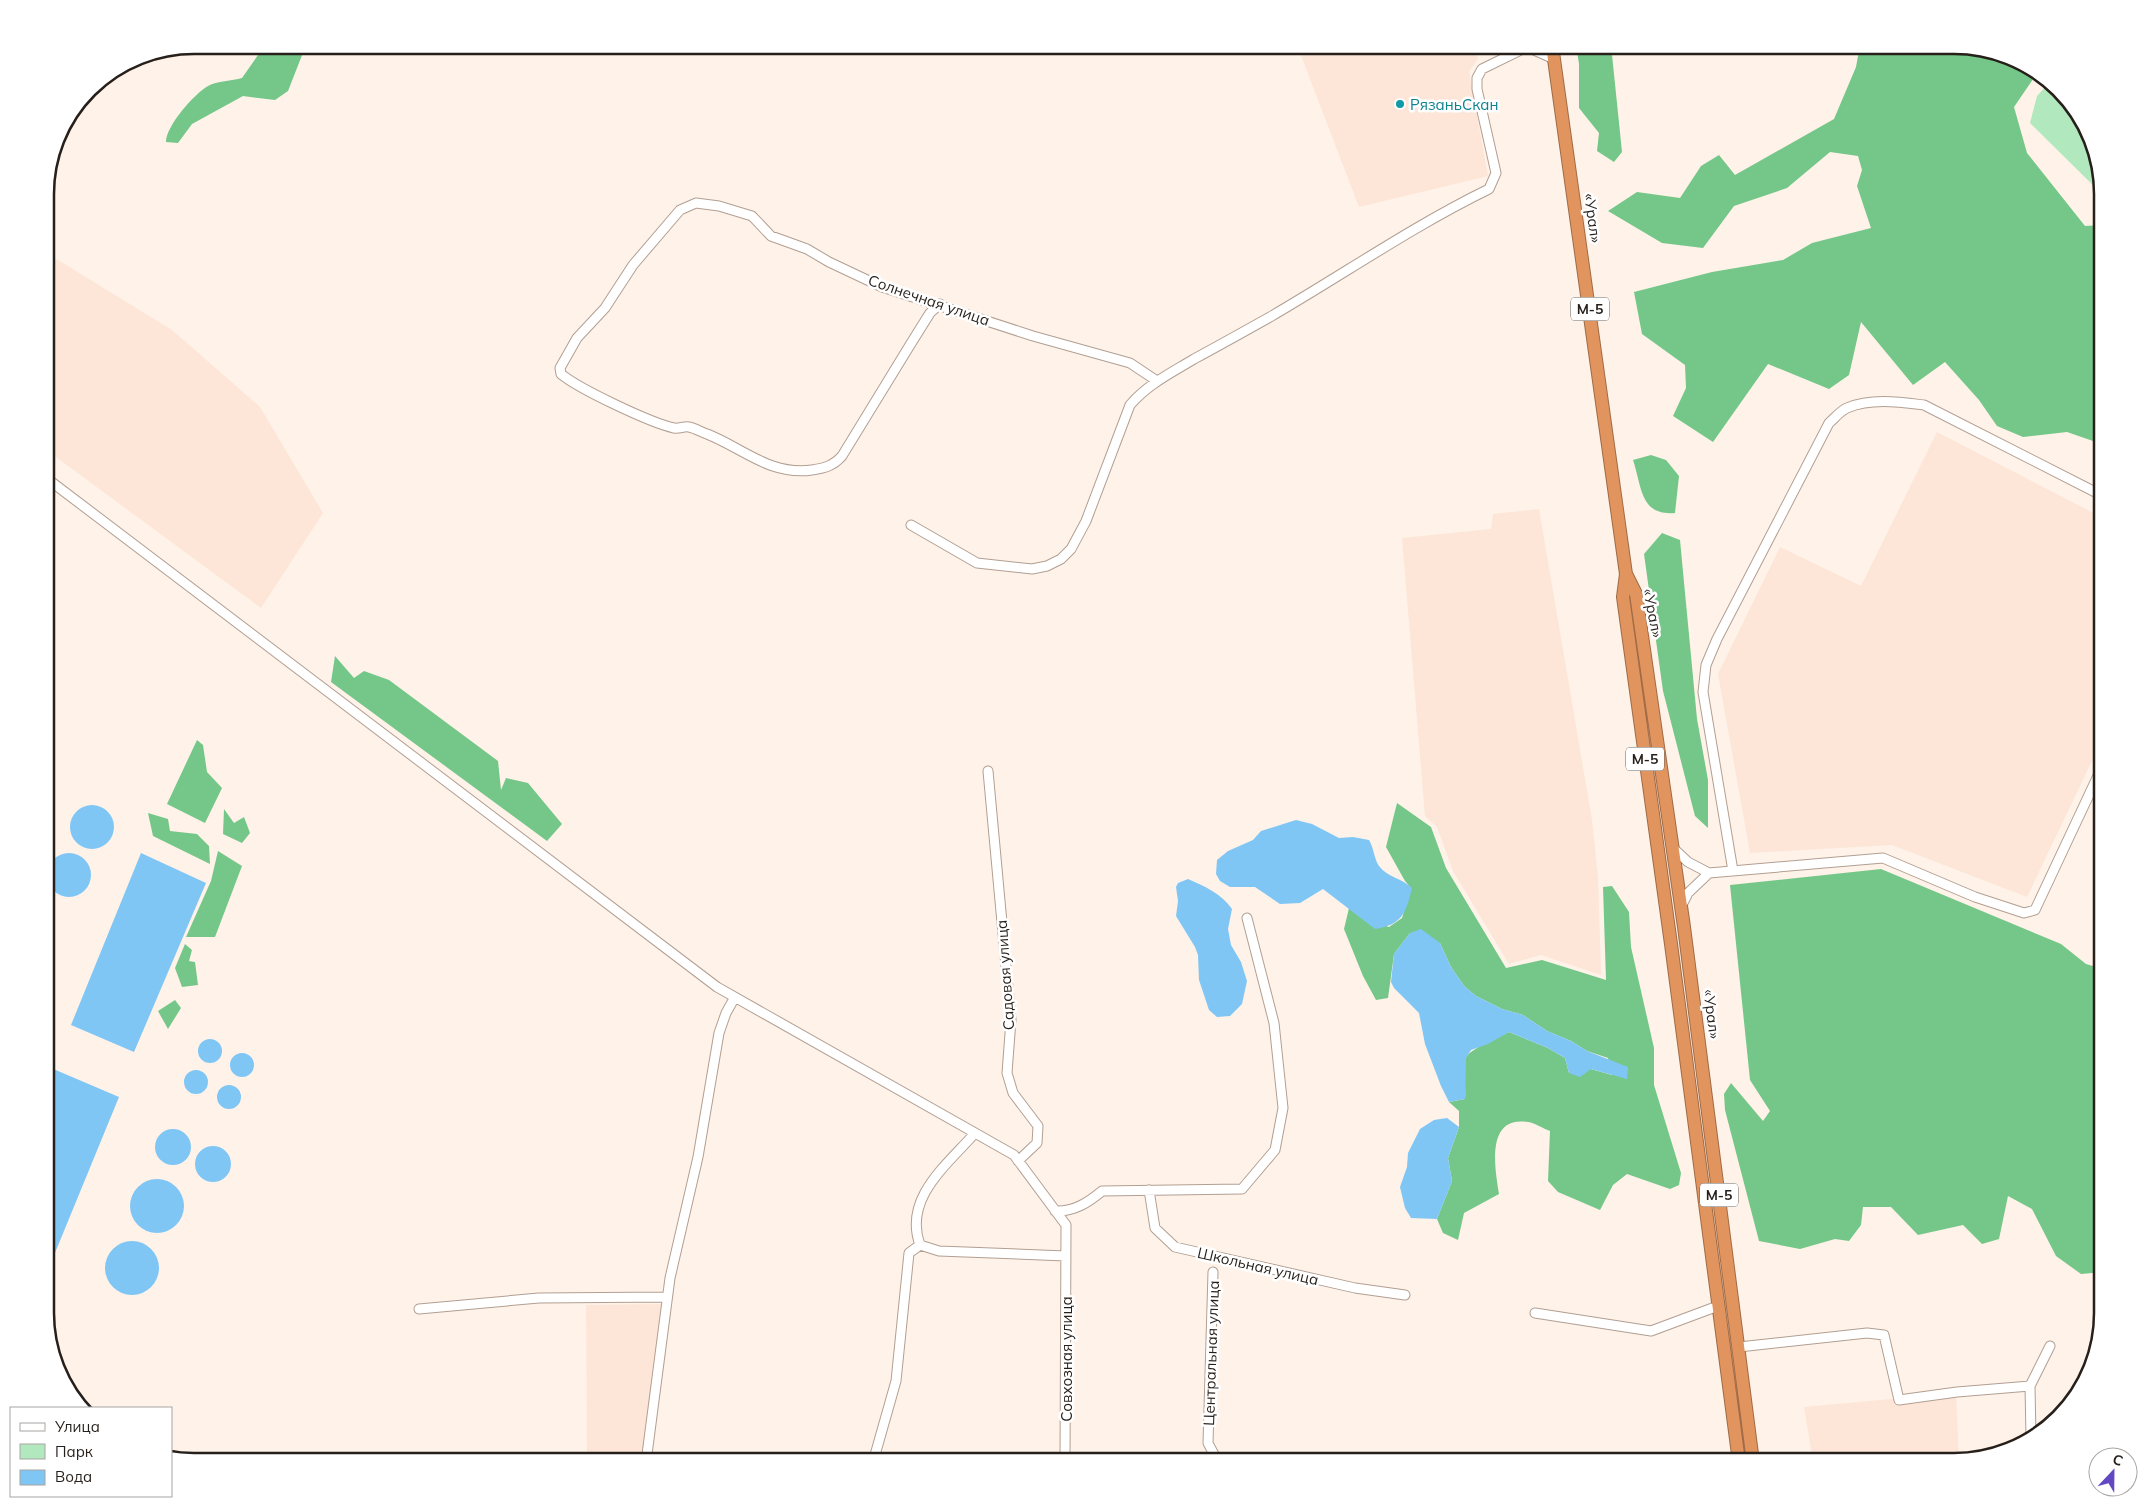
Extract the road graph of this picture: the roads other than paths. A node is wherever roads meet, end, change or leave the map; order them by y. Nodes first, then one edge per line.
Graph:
1 (1513, 54) edge
2 (1543, 54) edge
3 (1553, 54) edge
4 (1554, 59) junction
5 (940, 304) junction
6 (1157, 381) junction
7 (54, 484) edge
8 (2094, 491) edge
9 (911, 525) dead end
10 (1626, 574) junction
11 (988, 771) dead end
12 (2094, 784) edge
13 (1673, 848) junction
14 (1733, 871) junction
15 (1709, 873) junction
16 (1681, 907) junction
17 (1247, 918) dead end
18 (735, 997) junction
19 (975, 1133) junction
20 (1018, 1161) junction
21 (1148, 1190) junction
22 (1055, 1210) junction
23 (920, 1245) junction
24 (1066, 1256) junction
25 (1214, 1272) dead end
26 (1405, 1295) dead end
27 (667, 1297) junction
28 (1718, 1306) junction
29 (419, 1309) dead end
30 (1535, 1313) dead end
31 (2050, 1346) dead end
32 (1739, 1347) junction
33 (2030, 1386) junction
34 (2031, 1430) edge
35 (647, 1453) edge
36 (876, 1453) edge
37 (1065, 1453) edge
38 (1213, 1453) edge
39 (1738, 1453) edge
40 (1752, 1453) edge

1 - 6 street
2 - 4 street
3 - 4 highway, «Урал» / М-5
4 - 10 highway, «Урал» / М-5
5 - 5 street, Солнечная улица
5 - 6 street, Солнечная улица
6 - 9 street
7 - 18 street, Совхозная улица
8 - 14 street
10 - 13 highway, «Урал» / М-5
10 - 28 highway, «Урал» / М-5
11 - 20 street, Садовая улица
12 - 14 street
13 - 15 street
13 - 16 highway, «Урал» / М-5
14 - 15 street
15 - 16 street
16 - 32 highway, «Урал» / М-5
17 - 21 street
18 - 19 street, Совхозная улица
18 - 27 street
19 - 20 street, Совхозная улица
19 - 23 street
20 - 22 street, Совхозная улица
21 - 22 street
21 - 26 street, Школьная улица
22 - 24 street, Совхозная улица
23 - 24 street
23 - 36 street
24 - 37 street, Совхозная улица
25 - 38 street, Центральная улица
27 - 29 street
27 - 35 street
28 - 30 street
28 - 39 highway, «Урал» / М-5
31 - 33 street
32 - 33 street
32 - 40 highway, «Урал» / М-5
33 - 34 street

